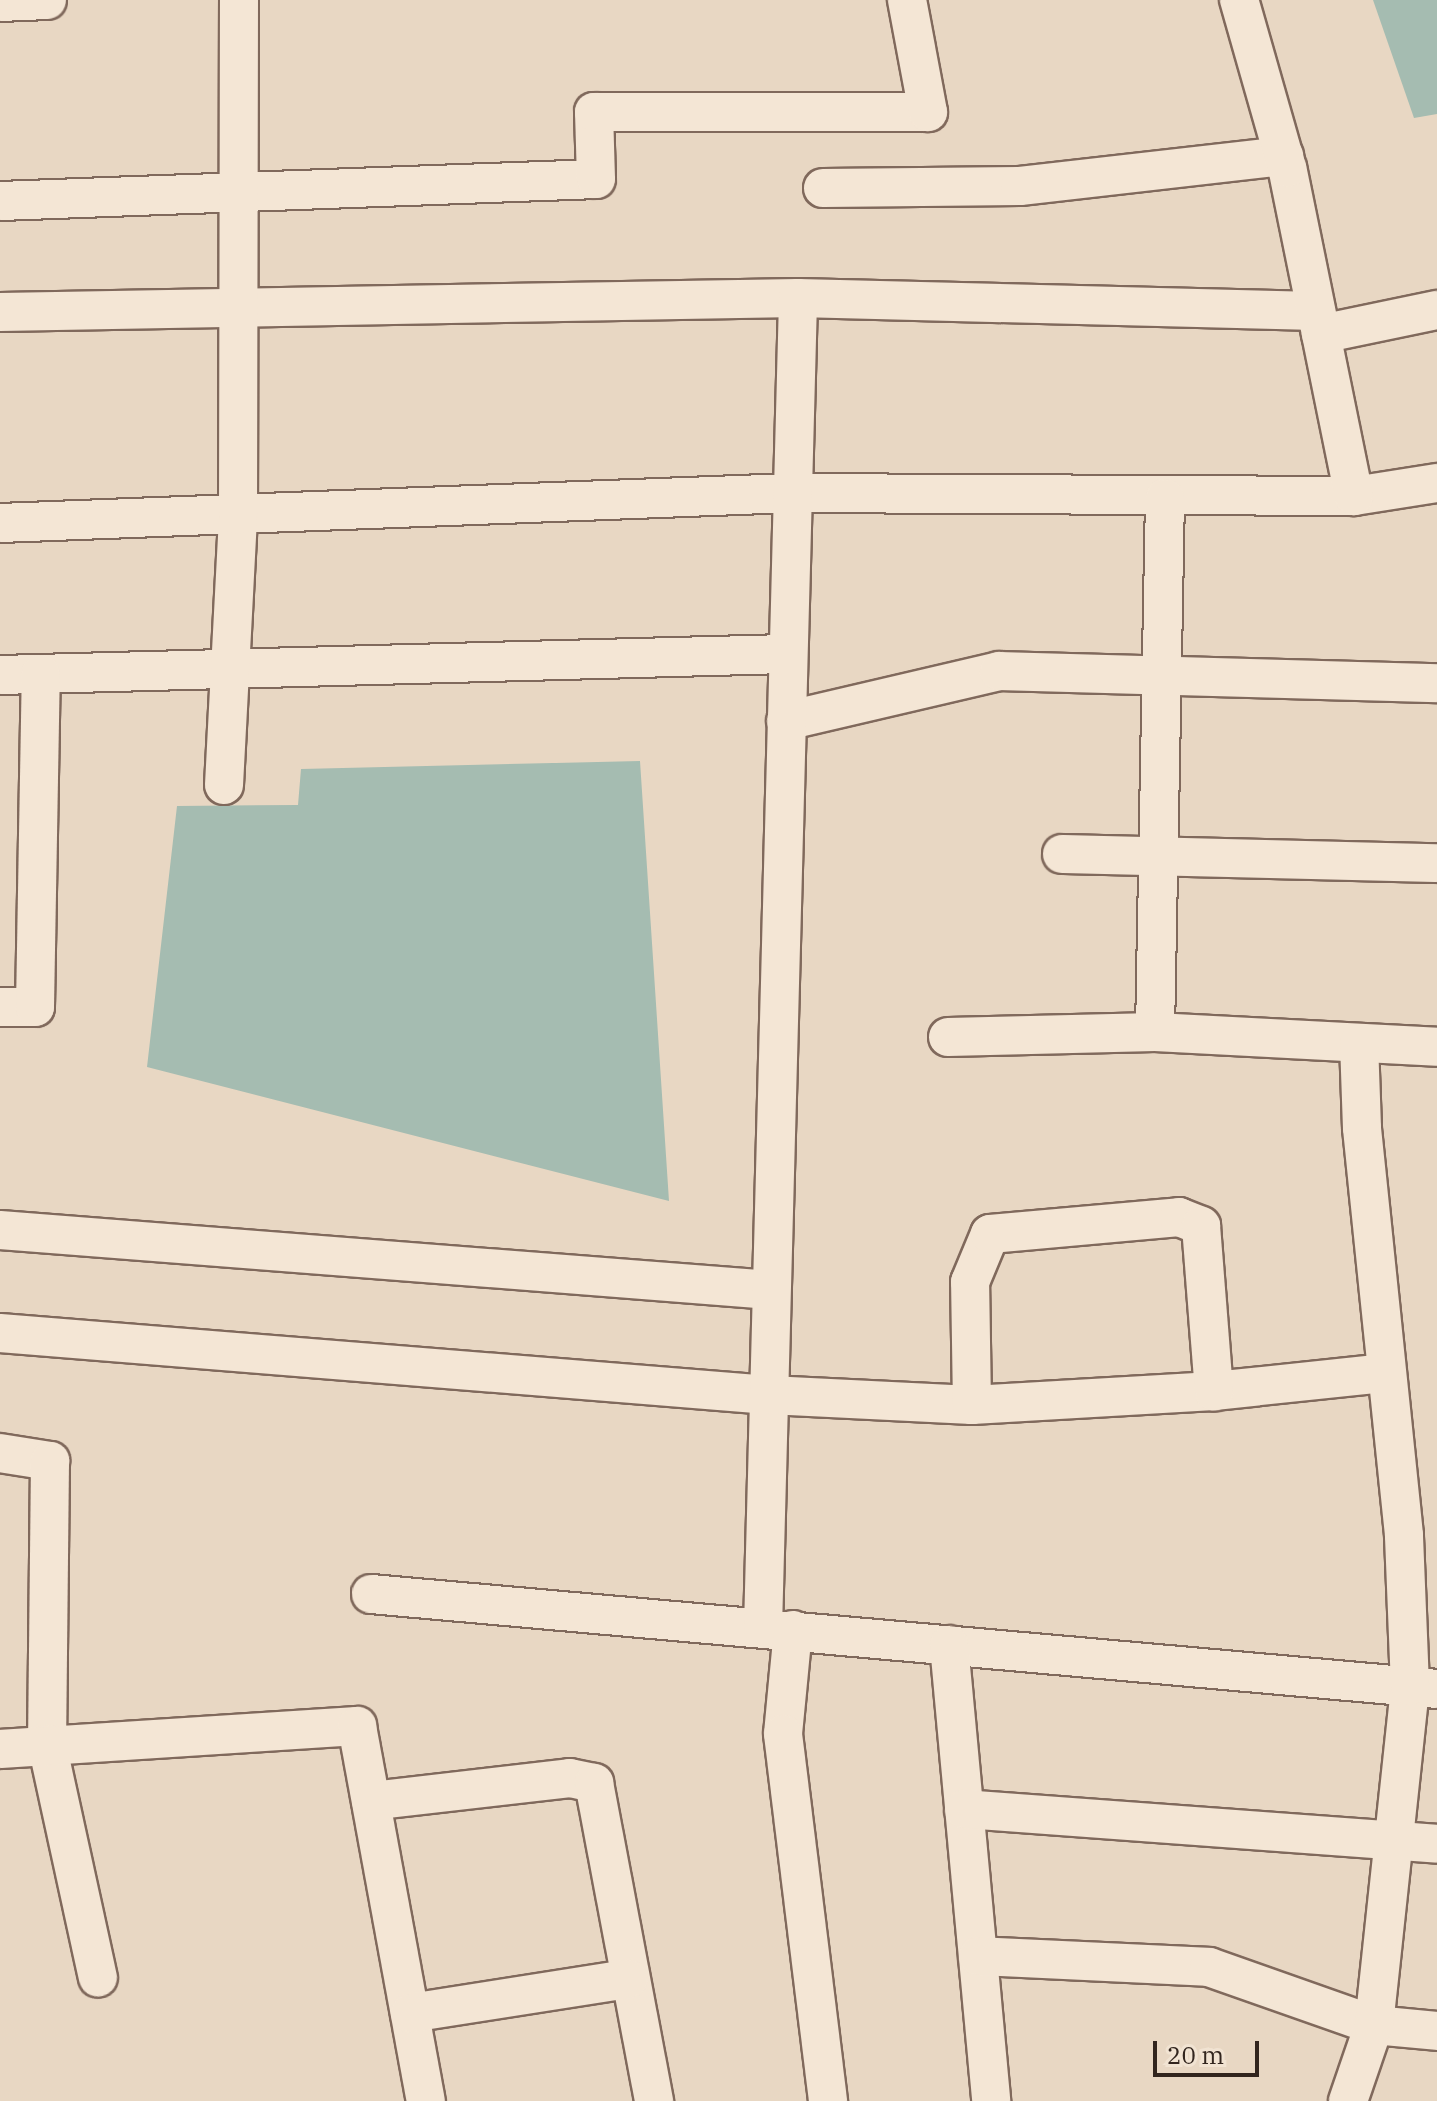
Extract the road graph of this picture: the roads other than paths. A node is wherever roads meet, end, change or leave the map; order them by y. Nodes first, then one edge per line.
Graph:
1 (47, 0) edge
2 (239, 0) edge
3 (907, 0) edge
4 (1239, 0) edge
5 (0, 2) edge
6 (1284, 156) junction
7 (823, 188) dead end
8 (240, 193) junction
9 (0, 201) edge
10 (798, 298) junction
11 (240, 309) junction
12 (1437, 310) edge
13 (0, 312) edge
14 (1318, 323) junction
15 (1437, 483) edge
16 (793, 493) junction
17 (1354, 496) junction
18 (1165, 498) junction
19 (238, 515) junction
20 (0, 523) edge
21 (788, 654) junction
22 (230, 670) junction
23 (41, 674) junction
24 (1163, 674) junction
25 (0, 675) edge
26 (1437, 683) edge
27 (786, 721) junction
28 (224, 785) dead end
29 (1160, 853) junction
30 (1062, 854) dead end
31 (1437, 863) edge
32 (0, 1007) edge
33 (1155, 1032) junction
34 (948, 1037) dead end
35 (1359, 1043) junction
36 (1437, 1047) edge
37 (0, 1230) edge
38 (771, 1290) junction
39 (0, 1333) edge
40 (1386, 1373) junction
41 (1214, 1391) junction
42 (769, 1395) junction
43 (972, 1405) junction
44 (0, 1453) edge
45 (371, 1594) dead end
46 (778, 1629) junction
47 (949, 1645) junction
48 (1424, 1688) edge
49 (47, 1744) junction
50 (0, 1749) edge
51 (371, 1801) junction
52 (964, 1809) junction
53 (1393, 1840) junction
54 (1437, 1844) edge
55 (978, 1956) junction
56 (98, 1978) dead end
57 (628, 1979) junction
58 (410, 2013) junction
59 (1374, 2025) junction
60 (1437, 2031) edge
61 (426, 2101) edge
62 (654, 2101) edge
63 (828, 2101) edge
64 (991, 2101) edge
65 (1348, 2101) edge

1 - 5 street
2 - 8 street
3 - 8 street
4 - 6 street
6 - 7 street
6 - 14 street
8 - 9 street
8 - 11 street
10 - 11 street
10 - 14 street
10 - 16 street
11 - 13 street
11 - 19 street
12 - 14 street
14 - 17 street
15 - 17 street
16 - 18 street
16 - 19 street
16 - 21 street
17 - 18 street
18 - 24 street
19 - 20 street
19 - 22 street
21 - 22 street
21 - 27 street
22 - 23 street
22 - 28 street
23 - 25 street
23 - 32 street
24 - 26 street
24 - 27 street
24 - 29 street
27 - 38 street
29 - 30 street
29 - 31 street
29 - 33 street
33 - 34 street
33 - 35 street
35 - 36 street
35 - 40 street
37 - 38 street
38 - 42 street
39 - 42 street
40 - 41 street
40 - 48 street
41 - 43 street
41 - 43 street
42 - 43 street
42 - 46 street
44 - 49 street
45 - 46 street
46 - 47 street
46 - 63 street
47 - 48 street
47 - 52 street
48 - 53 street
49 - 50 street
49 - 51 street
49 - 56 street
51 - 57 street
51 - 58 street
52 - 53 street
52 - 55 street
53 - 54 street
53 - 59 street
55 - 59 street
55 - 64 street
57 - 58 street
57 - 62 street
58 - 61 street
59 - 60 street
59 - 65 street

